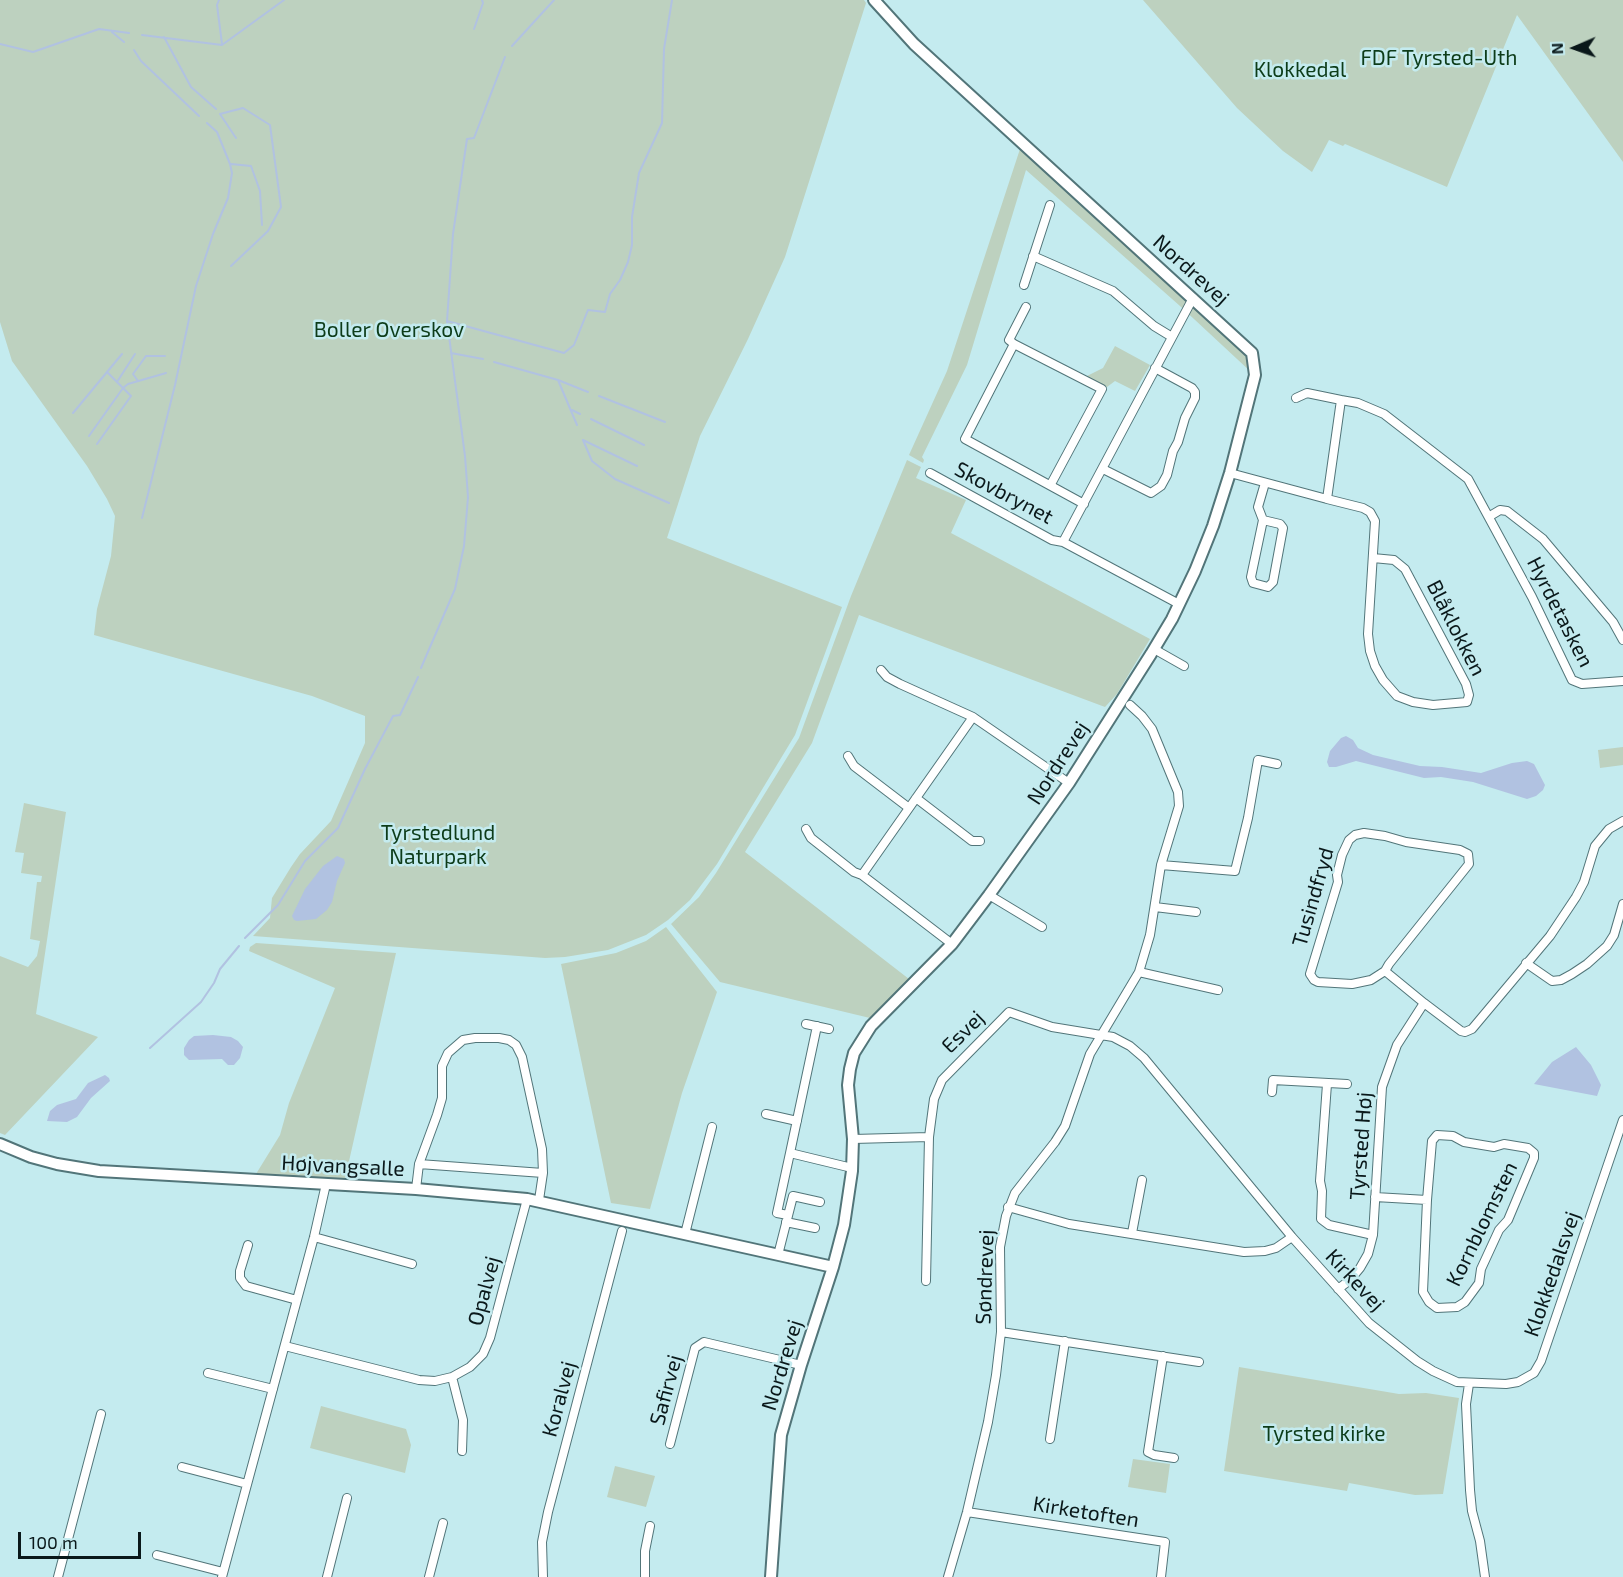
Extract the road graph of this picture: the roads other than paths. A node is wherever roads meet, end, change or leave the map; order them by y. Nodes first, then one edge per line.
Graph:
1 (874, 0) edge
2 (1050, 205) dead end
3 (1034, 256) junction
4 (1024, 285) dead end
5 (1193, 298) junction
6 (1026, 307) dead end
7 (1172, 337) junction
8 (1014, 344) junction
9 (1155, 368) junction
10 (1296, 398) dead end
11 (1341, 400) junction
12 (1103, 469) junction
13 (930, 473) dead end
14 (1230, 473) junction
15 (1265, 483) junction
16 (1051, 484) junction
17 (1327, 499) junction
18 (1084, 504) junction
19 (1490, 516) junction
20 (1263, 520) junction
21 (1063, 542) junction
22 (1373, 558) junction
23 (1179, 604) junction
24 (1623, 640) edge
25 (1154, 649) junction
26 (1184, 666) dead end
27 (881, 670) dead end
28 (1623, 681) edge
29 (1130, 705) dead end
30 (973, 717) junction
31 (848, 756) dead end
32 (1277, 764) dead end
33 (1069, 783) junction
34 (916, 798) junction
35 (909, 808) junction
36 (1623, 821) edge
37 (806, 829) dead end
38 (980, 841) dead end
39 (1161, 865) junction
40 (862, 875) junction
41 (989, 895) junction
42 (1623, 904) edge
43 (1155, 907) junction
44 (1196, 912) dead end
45 (1042, 927) dead end
46 (952, 944) junction
47 (1526, 963) junction
48 (1385, 971) junction
49 (1139, 972) junction
50 (1218, 990) dead end
51 (1424, 1003) junction
52 (806, 1024) dead end
53 (818, 1026) junction
54 (829, 1029) dead end
55 (1103, 1034) junction
56 (1327, 1084) junction
57 (1347, 1084) dead end
58 (1272, 1092) dead end
59 (766, 1114) dead end
60 (1623, 1120) edge
61 (797, 1121) junction
62 (712, 1127) dead end
63 (929, 1137) junction
64 (853, 1139) junction
65 (0, 1144) edge
66 (790, 1153) junction
67 (419, 1164) junction
68 (852, 1168) junction
69 (543, 1173) junction
70 (1142, 1180) dead end
71 (326, 1184) junction
72 (416, 1189) junction
73 (1375, 1197) junction
74 (527, 1198) junction
75 (539, 1200) junction
76 (1427, 1200) junction
77 (820, 1202) dead end
78 (1008, 1207) junction
79 (787, 1219) junction
80 (815, 1228) dead end
81 (622, 1231) dead end
82 (1132, 1233) junction
83 (685, 1234) junction
84 (1373, 1235) junction
85 (314, 1236) junction
86 (1292, 1237) junction
87 (248, 1245) dead end
88 (778, 1255) junction
89 (412, 1264) dead end
90 (833, 1267) junction
91 (926, 1281) dead end
92 (1338, 1289) junction
93 (297, 1300) junction
94 (1001, 1332) junction
95 (1065, 1341) junction
96 (285, 1346) junction
97 (1163, 1356) junction
98 (1199, 1362) dead end
99 (801, 1365) junction
100 (208, 1372) dead end
101 (452, 1377) junction
102 (1469, 1384) junction
103 (273, 1389) junction
104 (101, 1414) dead end
105 (1050, 1439) dead end
106 (670, 1444) dead end
107 (462, 1451) dead end
108 (1174, 1458) dead end
109 (182, 1467) dead end
110 (247, 1484) junction
111 (347, 1498) dead end
112 (968, 1512) junction
113 (443, 1523) dead end
114 (650, 1526) dead end
115 (158, 1555) dead end
116 (223, 1575) edge
117 (57, 1577) edge
118 (327, 1577) edge
119 (429, 1577) edge
120 (543, 1577) edge
121 (645, 1577) edge
122 (771, 1577) edge
123 (948, 1577) edge
124 (1161, 1577) edge
125 (1485, 1577) edge

1 - 5 street, Nordrevej
2 - 3 street
3 - 4 street
3 - 7 street
5 - 7 street, Skovbrynet
5 - 14 street, Nordrevej
6 - 8 street, Skovbrynet
7 - 9 street, Skovbrynet
8 - 16 street, Skovbrynet
8 - 16 street, Skovbrynet
9 - 12 street, Skovbrynet
9 - 12 street
10 - 11 street, Hyrdetasken
11 - 17 street
11 - 19 street, Hyrdetasken
12 - 18 street, Skovbrynet
13 - 21 street, Skovbrynet
14 - 15 street
14 - 23 street, Nordrevej
15 - 17 street
15 - 20 street
16 - 18 street, Skovbrynet
17 - 22 street, Blåklokken
18 - 21 street, Skovbrynet
19 - 24 street, Hyrdetasken
19 - 28 street, Hyrdetasken
20 - 20 street
21 - 23 street, Skovbrynet
22 - 22 street, Blåklokken
23 - 25 street, Nordrevej
25 - 26 street
25 - 33 street, Nordrevej
27 - 30 street
29 - 39 street, Søndrevej
30 - 33 street
30 - 34 street
31 - 35 street
32 - 39 street
33 - 41 street, Nordrevej
34 - 35 street
34 - 38 street
35 - 40 street
36 - 47 street
37 - 40 street
39 - 43 street, Søndrevej
40 - 46 street
41 - 45 street
41 - 46 street, Nordrevej
42 - 47 street
43 - 44 street
43 - 49 street, Søndrevej
46 - 64 street, Nordrevej
47 - 51 street
48 - 48 street, Tusindfryd
48 - 51 street
49 - 50 street
49 - 55 street, Søndrevej
51 - 73 street, Tyrsted Høj
52 - 53 street
53 - 54 street
53 - 61 street
55 - 63 street, Esvej
55 - 78 street, Søndrevej
55 - 86 street, Kirkevej
56 - 57 street
56 - 58 street
56 - 84 street
59 - 61 street
60 - 102 street, Klokkedalsvej
61 - 66 street
62 - 83 street
63 - 64 street
63 - 91 street, Esvej
64 - 68 street, Nordrevej
65 - 71 street, Højvangsalle
66 - 68 street
66 - 79 street
67 - 69 street
67 - 69 street
67 - 72 street
68 - 90 street, Nordrevej
69 - 75 street
70 - 82 street
71 - 72 street, Højvangsalle
71 - 85 street
72 - 74 street, Højvangsalle
73 - 76 street
73 - 84 street, Tyrsted Høj
74 - 75 street, Højvangsalle
74 - 101 street, Opalvej
75 - 83 street, Højvangsalle
76 - 76 street, Kornblomsten
77 - 79 street
78 - 82 street
78 - 94 street, Søndrevej
79 - 80 street
79 - 88 street
81 - 120 street, Koralvej
82 - 86 street
83 - 88 street, Højvangsalle
84 - 92 street, Tyrsted Høj
85 - 89 street
85 - 93 street
86 - 92 street, Kirkevej
87 - 93 street
88 - 90 street, Højvangsalle
90 - 99 street, Nordrevej
92 - 102 street, Kirkevej
93 - 96 street
94 - 95 street
94 - 112 street, Søndrevej
95 - 97 street
95 - 105 street
96 - 101 street, Opalvej
96 - 103 street
97 - 98 street
97 - 108 street
99 - 106 street, Safirvej
99 - 122 street, Nordrevej
100 - 103 street
101 - 107 street
102 - 125 street
103 - 110 street
104 - 117 street
109 - 110 street
110 - 116 street
111 - 118 street
112 - 123 street, Søndrevej
112 - 124 street, Kirketoften
113 - 119 street
114 - 121 street
115 - 116 street

